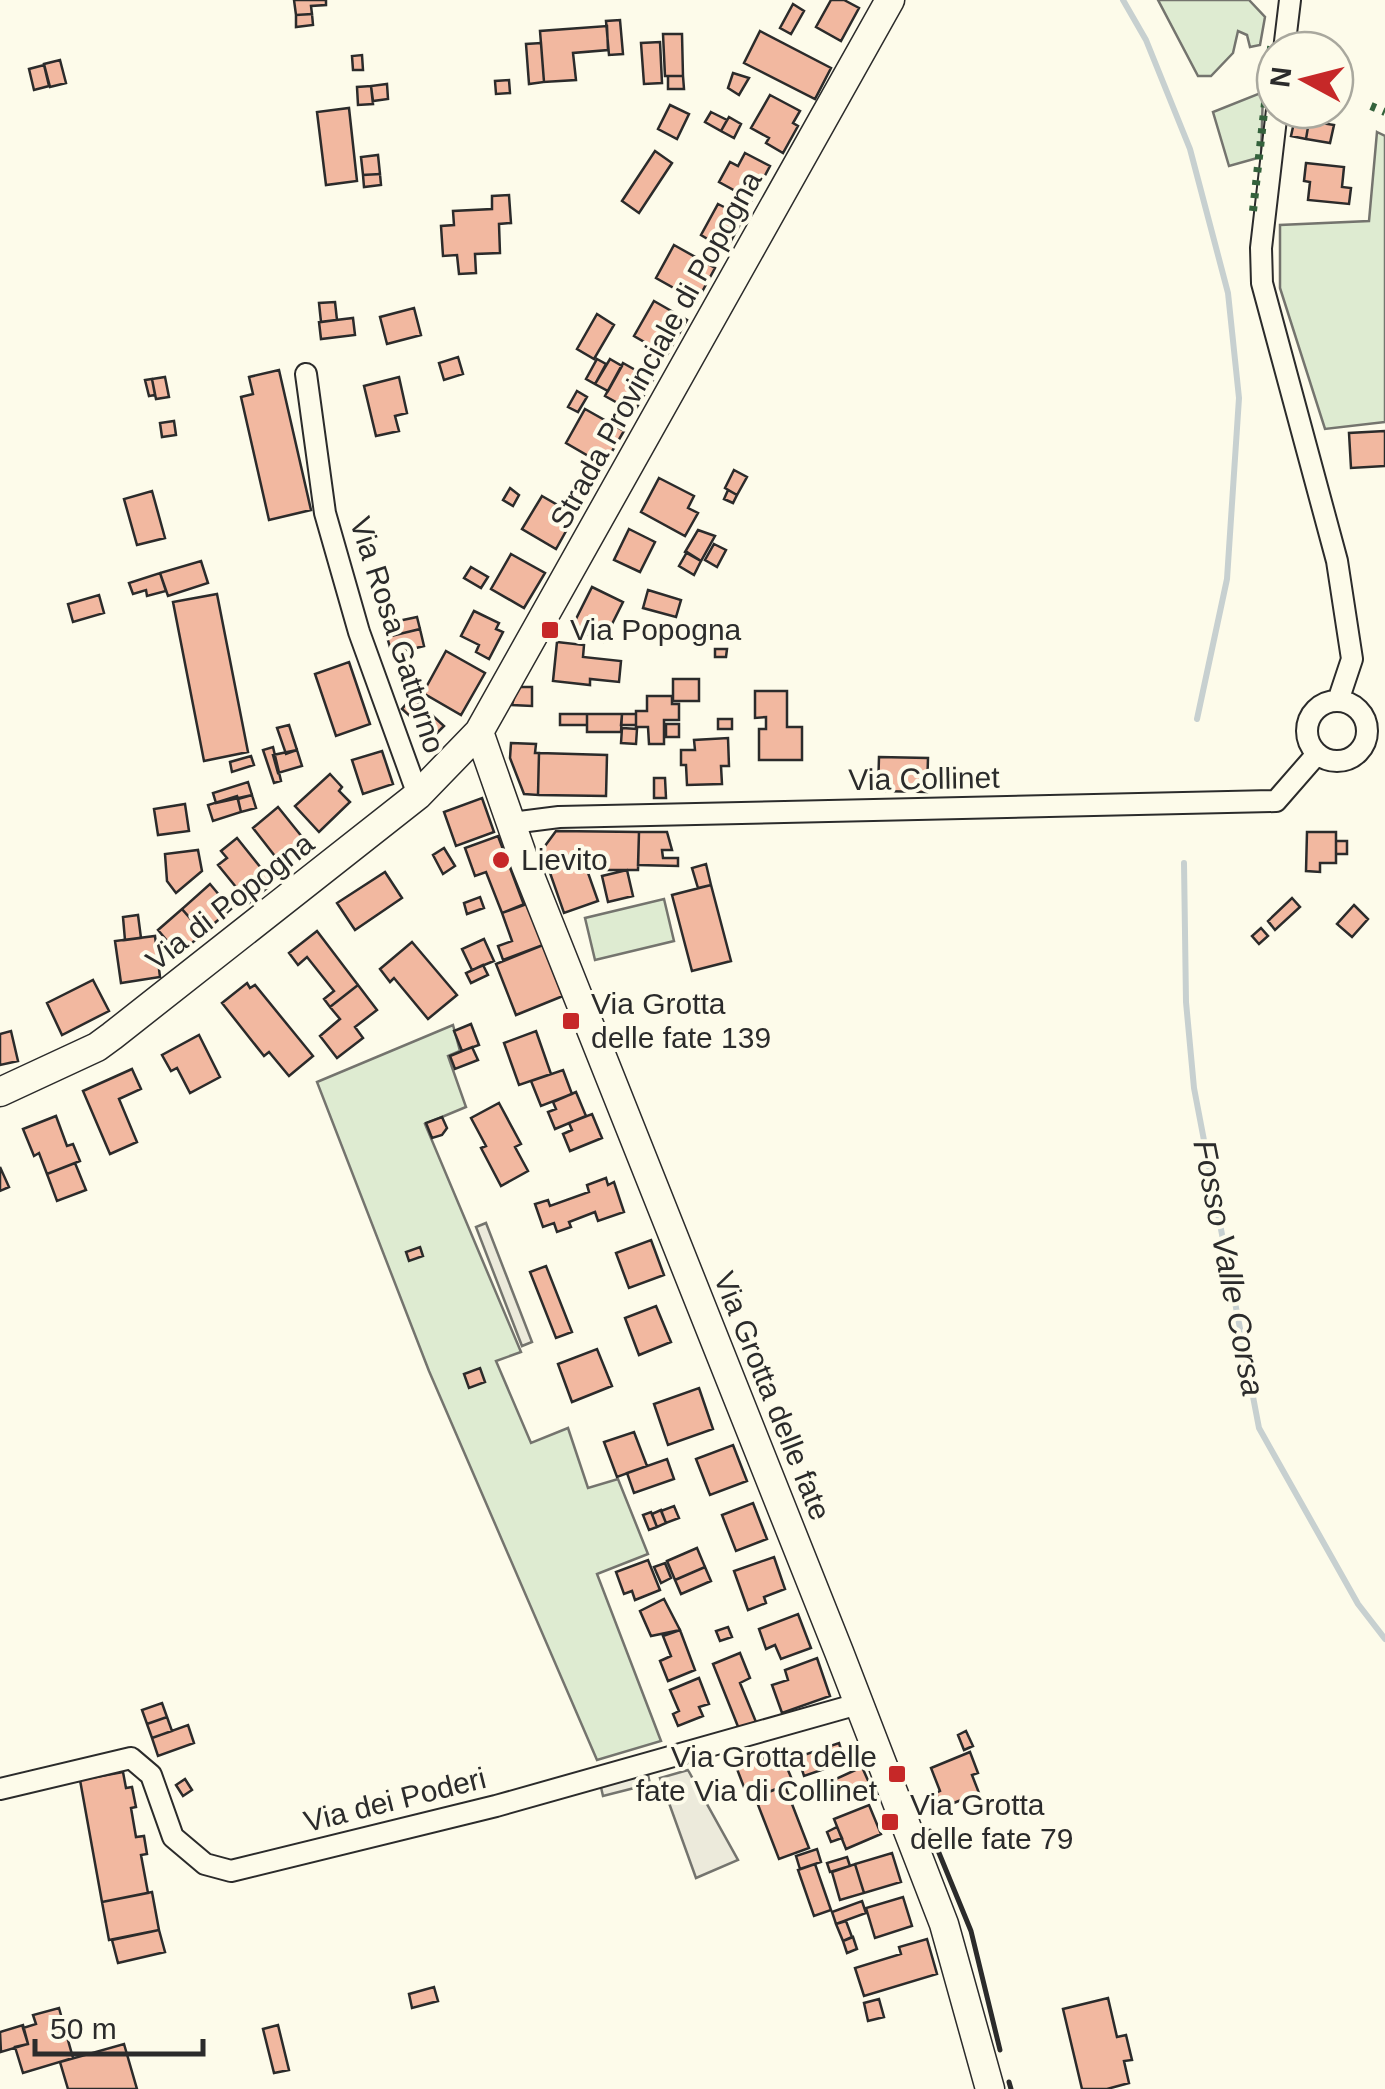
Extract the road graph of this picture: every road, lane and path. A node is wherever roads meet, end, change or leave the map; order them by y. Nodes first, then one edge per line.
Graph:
1 (890, 0) edge
2 (1290, 0) edge
3 (1286, 30) edge
4 (1275, 130) edge
5 (306, 374) dead end
6 (1338, 700) junction
7 (480, 732) junction
8 (1376, 738) edge
9 (1316, 754) junction
10 (418, 795) junction
11 (512, 824) junction
12 (0, 1092) edge
13 (858, 1704) junction
14 (0, 1789) edge
15 (990, 2089) edge

1 - 7 street, Strada Provinciale di Popogna
2 - 3 street
4 - 6 street
5 - 10 street, Via Rosa Gattorno
6 - 8 street
6 - 9 street
7 - 10 street, Via di Popogna
7 - 11 street, Via Grotta delle fate
8 - 9 street
9 - 11 street, Via Collinet
10 - 12 street, Via di Popogna
11 - 13 street, Via Grotta delle fate
13 - 14 street, Via dei Poderi
13 - 15 street, Via Grotta delle fate

